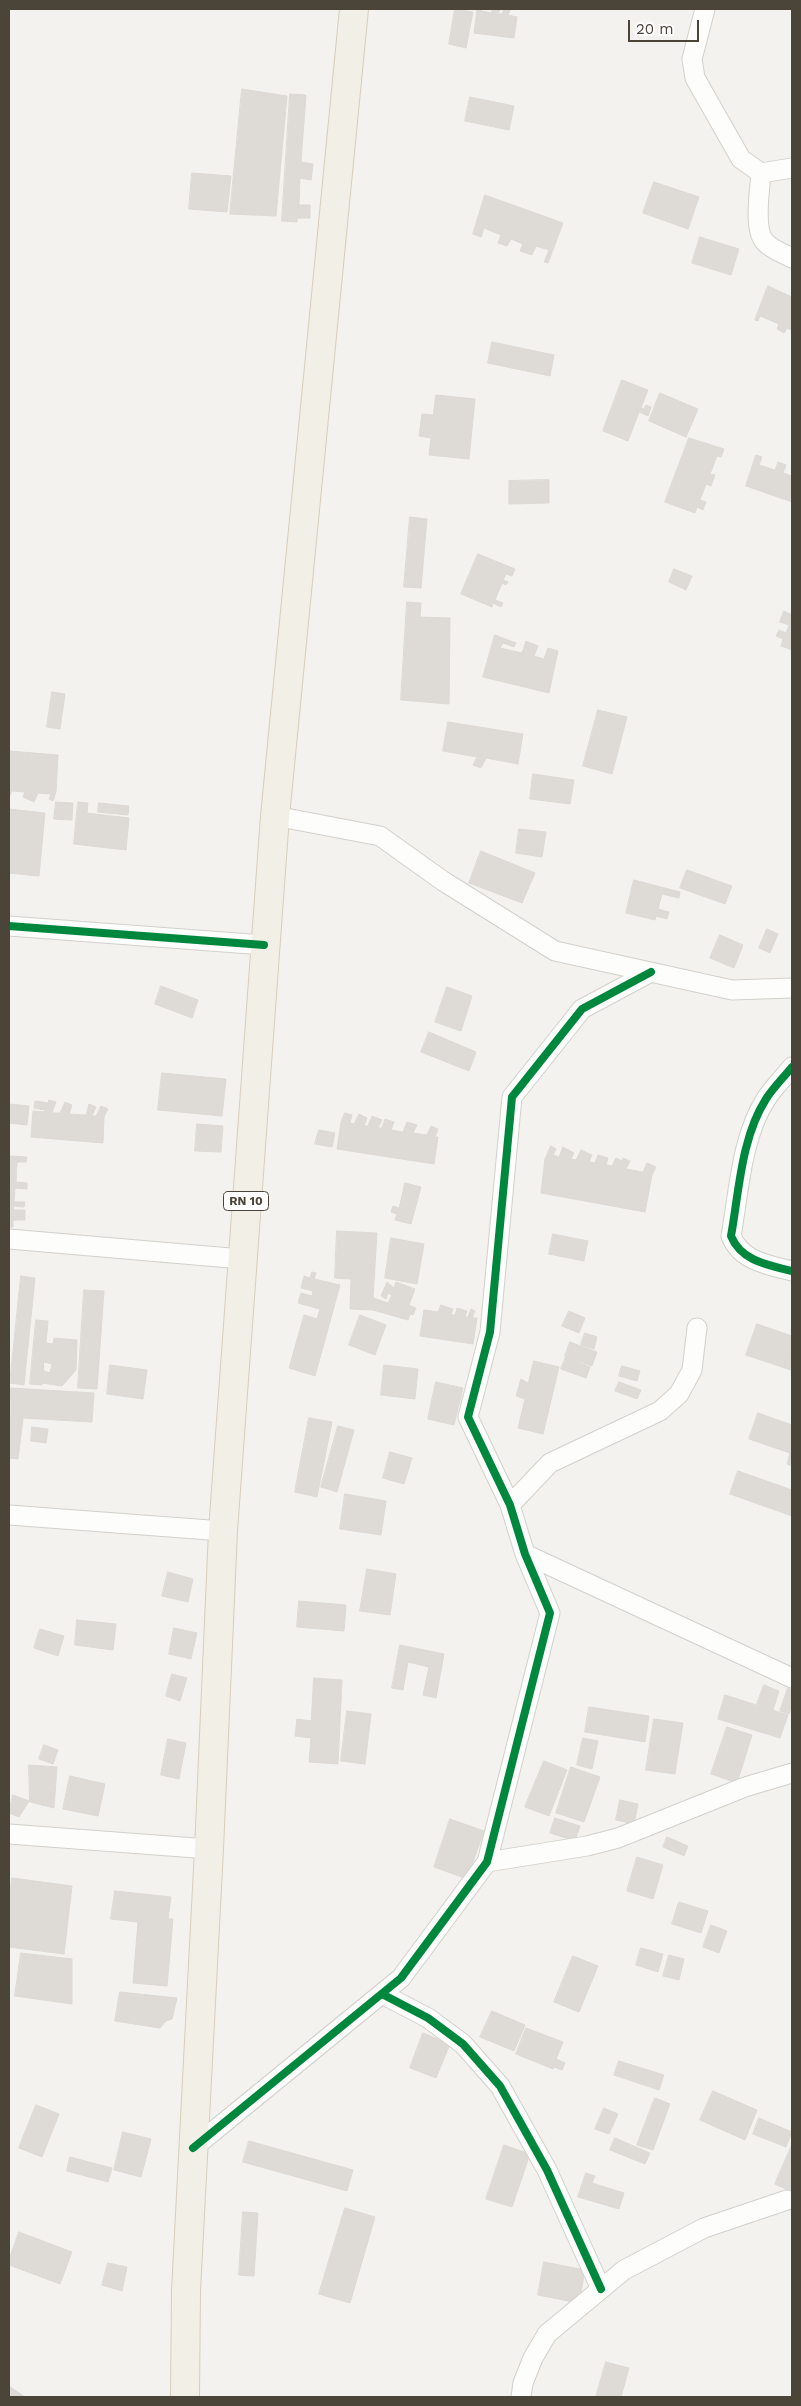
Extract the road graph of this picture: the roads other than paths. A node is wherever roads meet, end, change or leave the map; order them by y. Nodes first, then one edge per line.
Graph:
1 (354, 9) edge
2 (705, 9) edge
3 (792, 168) edge
4 (761, 173) junction
5 (792, 258) edge
6 (275, 816) junction
7 (9, 926) edge
8 (264, 945) junction
9 (651, 972) junction
10 (792, 988) edge
11 (792, 1066) edge
12 (9, 1239) edge
13 (242, 1259) junction
14 (792, 1271) edge
15 (697, 1328) dead end
16 (510, 1505) junction
17 (9, 1515) edge
18 (222, 1531) junction
19 (526, 1554) junction
20 (792, 1678) edge
21 (792, 1773) edge
22 (9, 1834) edge
23 (209, 1850) junction
24 (487, 1862) junction
25 (382, 1994) junction
26 (193, 2148) junction
27 (787, 2200) dead end
28 (601, 2289) junction
29 (186, 2397) edge
30 (521, 2397) edge

1 - 6 main road, RN 10
2 - 4 street
3 - 4 street
4 - 5 street
6 - 8 main road, RN 10
6 - 9 street
7 - 8 street
8 - 13 main road, RN 10
9 - 10 street
9 - 16 street
11 - 14 street
12 - 13 street
13 - 18 main road, RN 10
15 - 16 street
16 - 19 street
17 - 18 street
18 - 23 main road, RN 10
19 - 20 street
19 - 24 street
21 - 24 street
22 - 23 street
23 - 26 main road, RN 10
24 - 25 street
25 - 26 street
25 - 28 street
26 - 29 main road, RN 10
27 - 28 street
28 - 30 street

